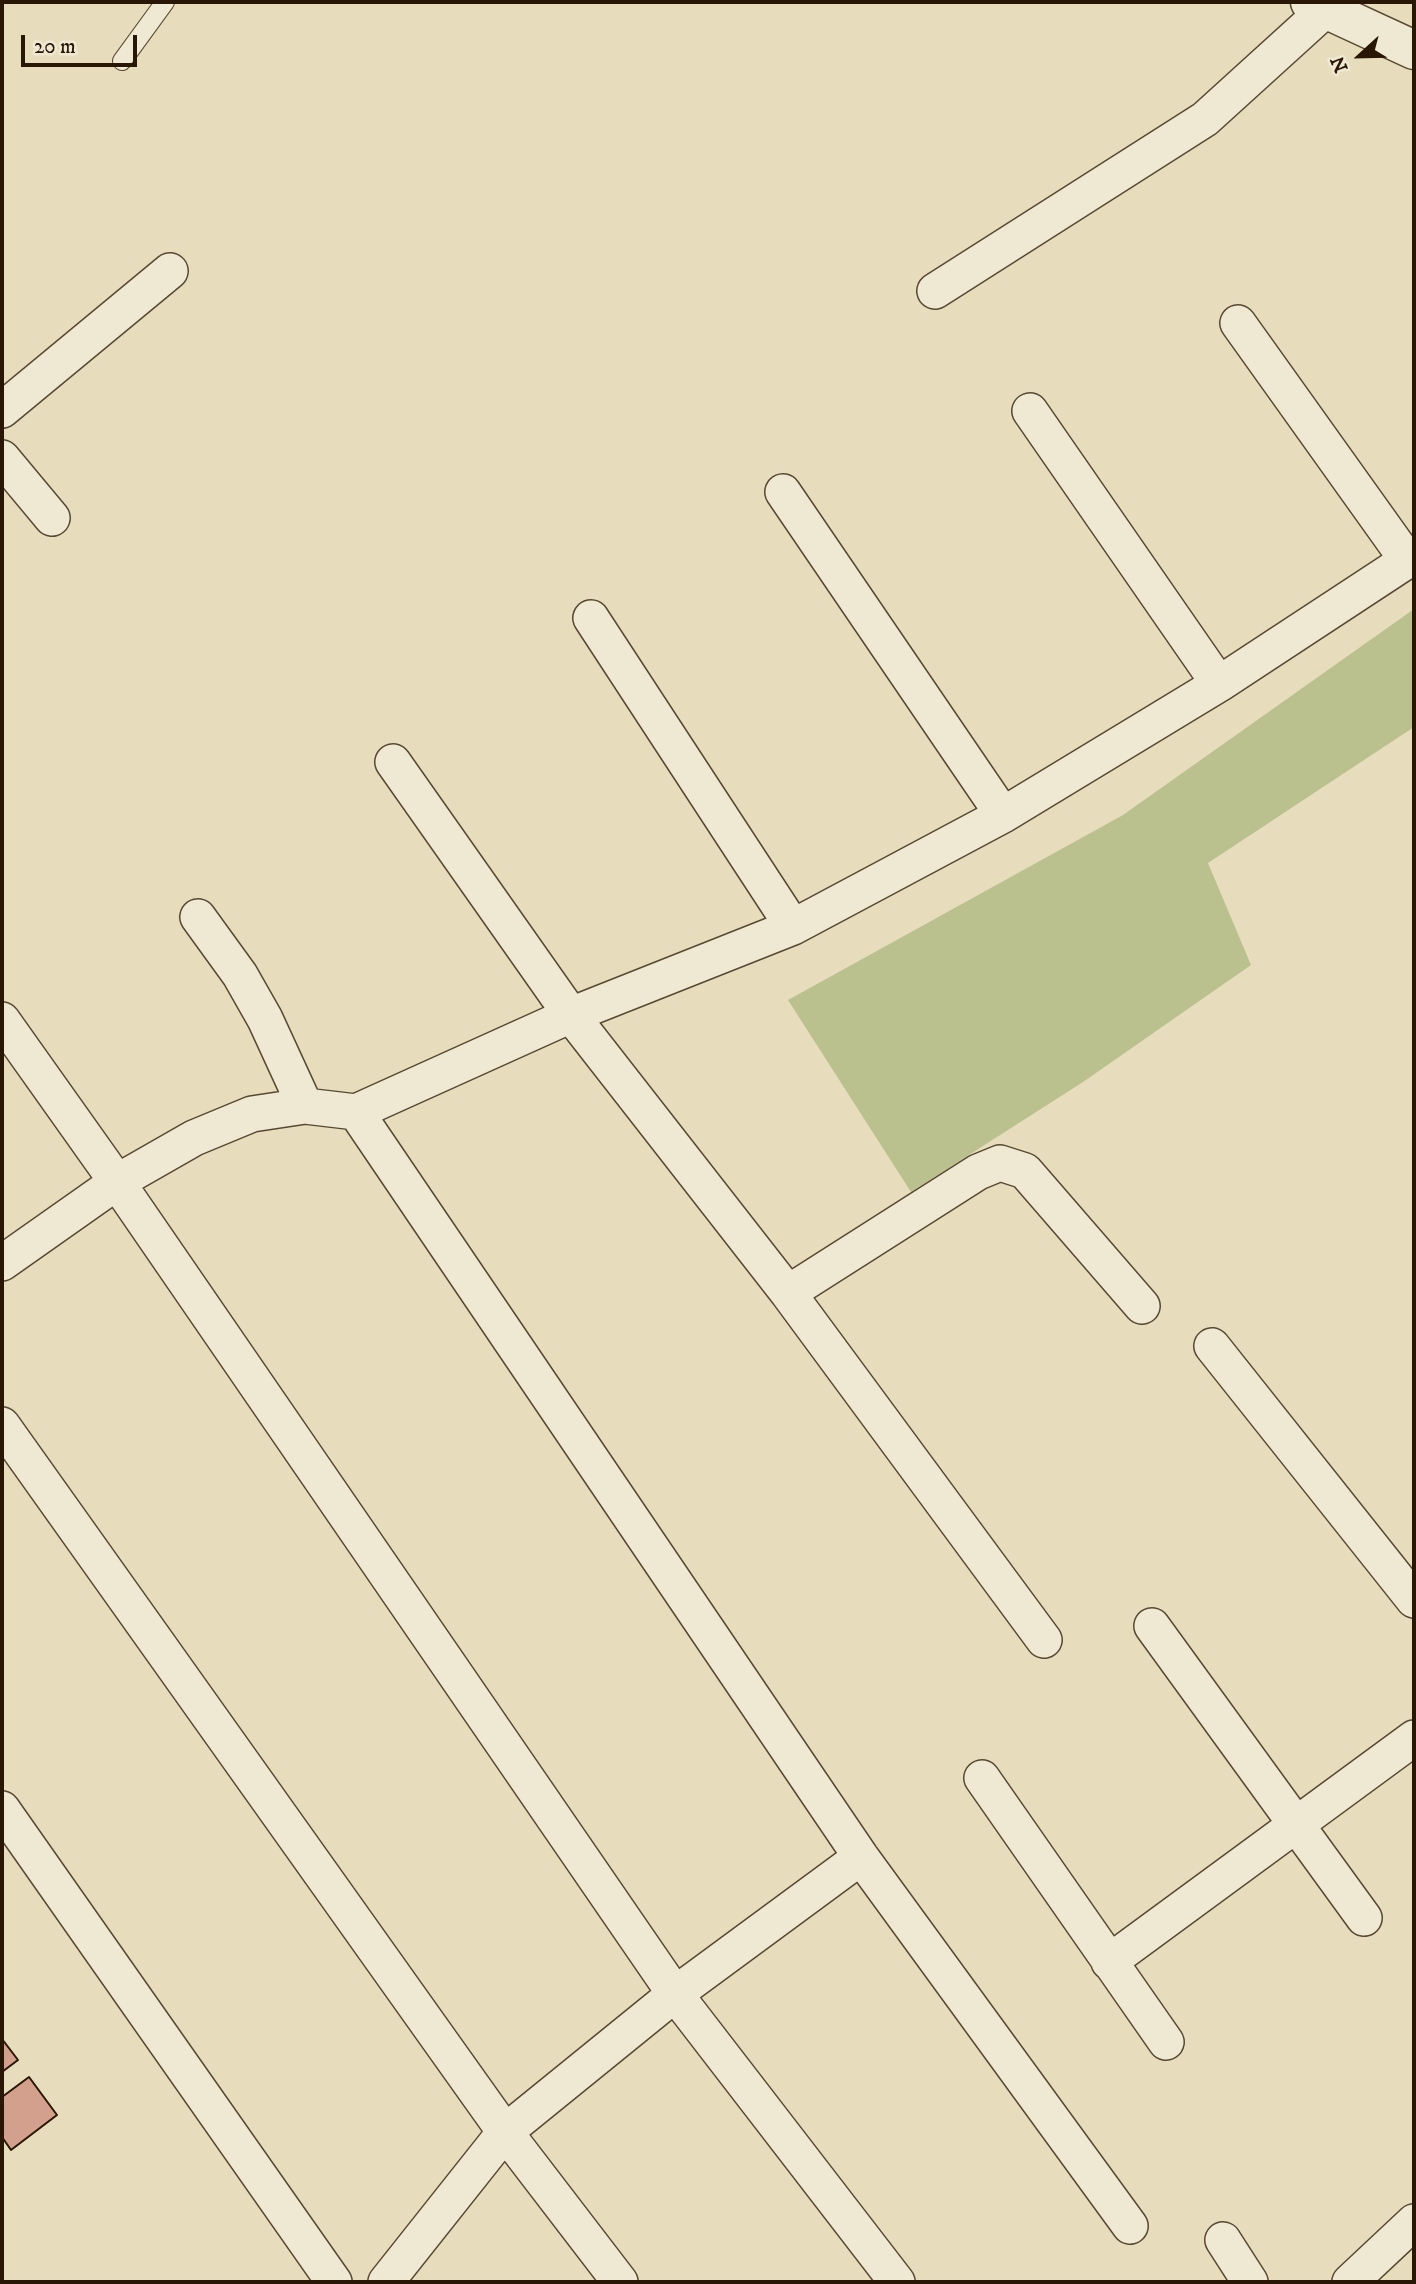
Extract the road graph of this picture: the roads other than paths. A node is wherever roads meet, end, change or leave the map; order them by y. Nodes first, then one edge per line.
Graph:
1 (164, 2) edge
2 (1317, 6) edge
3 (1414, 50) edge
4 (122, 61) dead end
5 (170, 271) dead end
6 (935, 291) dead end
7 (1238, 323) dead end
8 (2, 410) edge
9 (1030, 411) dead end
10 (2, 458) edge
11 (783, 492) dead end
12 (52, 518) dead end
13 (1411, 559) edge
14 (591, 618) dead end
15 (1219, 684) junction
16 (393, 762) dead end
17 (1003, 815) junction
18 (198, 917) dead end
19 (793, 927) junction
20 (570, 1015) junction
21 (2, 1020) edge
22 (305, 1106) junction
23 (356, 1112) junction
24 (117, 1182) junction
25 (2, 1263) edge
26 (788, 1293) junction
27 (1142, 1306) dead end
28 (1212, 1346) dead end
29 (2, 1425) edge
30 (1414, 1600) edge
31 (1152, 1626) dead end
32 (1044, 1640) dead end
33 (1414, 1738) edge
34 (982, 1778) dead end
35 (2, 1809) edge
36 (1297, 1824) junction
37 (861, 1857) junction
38 (1364, 1919) dead end
39 (1109, 1962) junction
40 (675, 1994) junction
41 (1166, 2042) dead end
42 (505, 2132) junction
43 (1414, 2222) edge
44 (1130, 2226) dead end
45 (1223, 2240) dead end
46 (334, 2282) edge
47 (386, 2282) edge
48 (620, 2282) edge
49 (897, 2282) edge
50 (1250, 2282) edge
51 (1350, 2282) edge

1 - 4 lane
2 - 3 street
2 - 6 street
5 - 8 street
7 - 13 street
9 - 15 street
10 - 12 street
11 - 17 street
13 - 15 street
14 - 19 street
15 - 17 street
16 - 20 street
17 - 19 street
18 - 22 street
19 - 20 street
20 - 23 street
20 - 26 street
21 - 24 street
22 - 23 street
22 - 24 street
23 - 37 street
24 - 25 street
24 - 40 street
26 - 27 street
26 - 32 street
28 - 30 street
29 - 42 street
31 - 36 street
33 - 36 street
34 - 39 street
35 - 46 street
36 - 38 street
36 - 39 street
37 - 40 street
37 - 44 street
39 - 41 street
40 - 42 street
40 - 49 street
42 - 47 street
42 - 48 street
43 - 51 street
45 - 50 street

